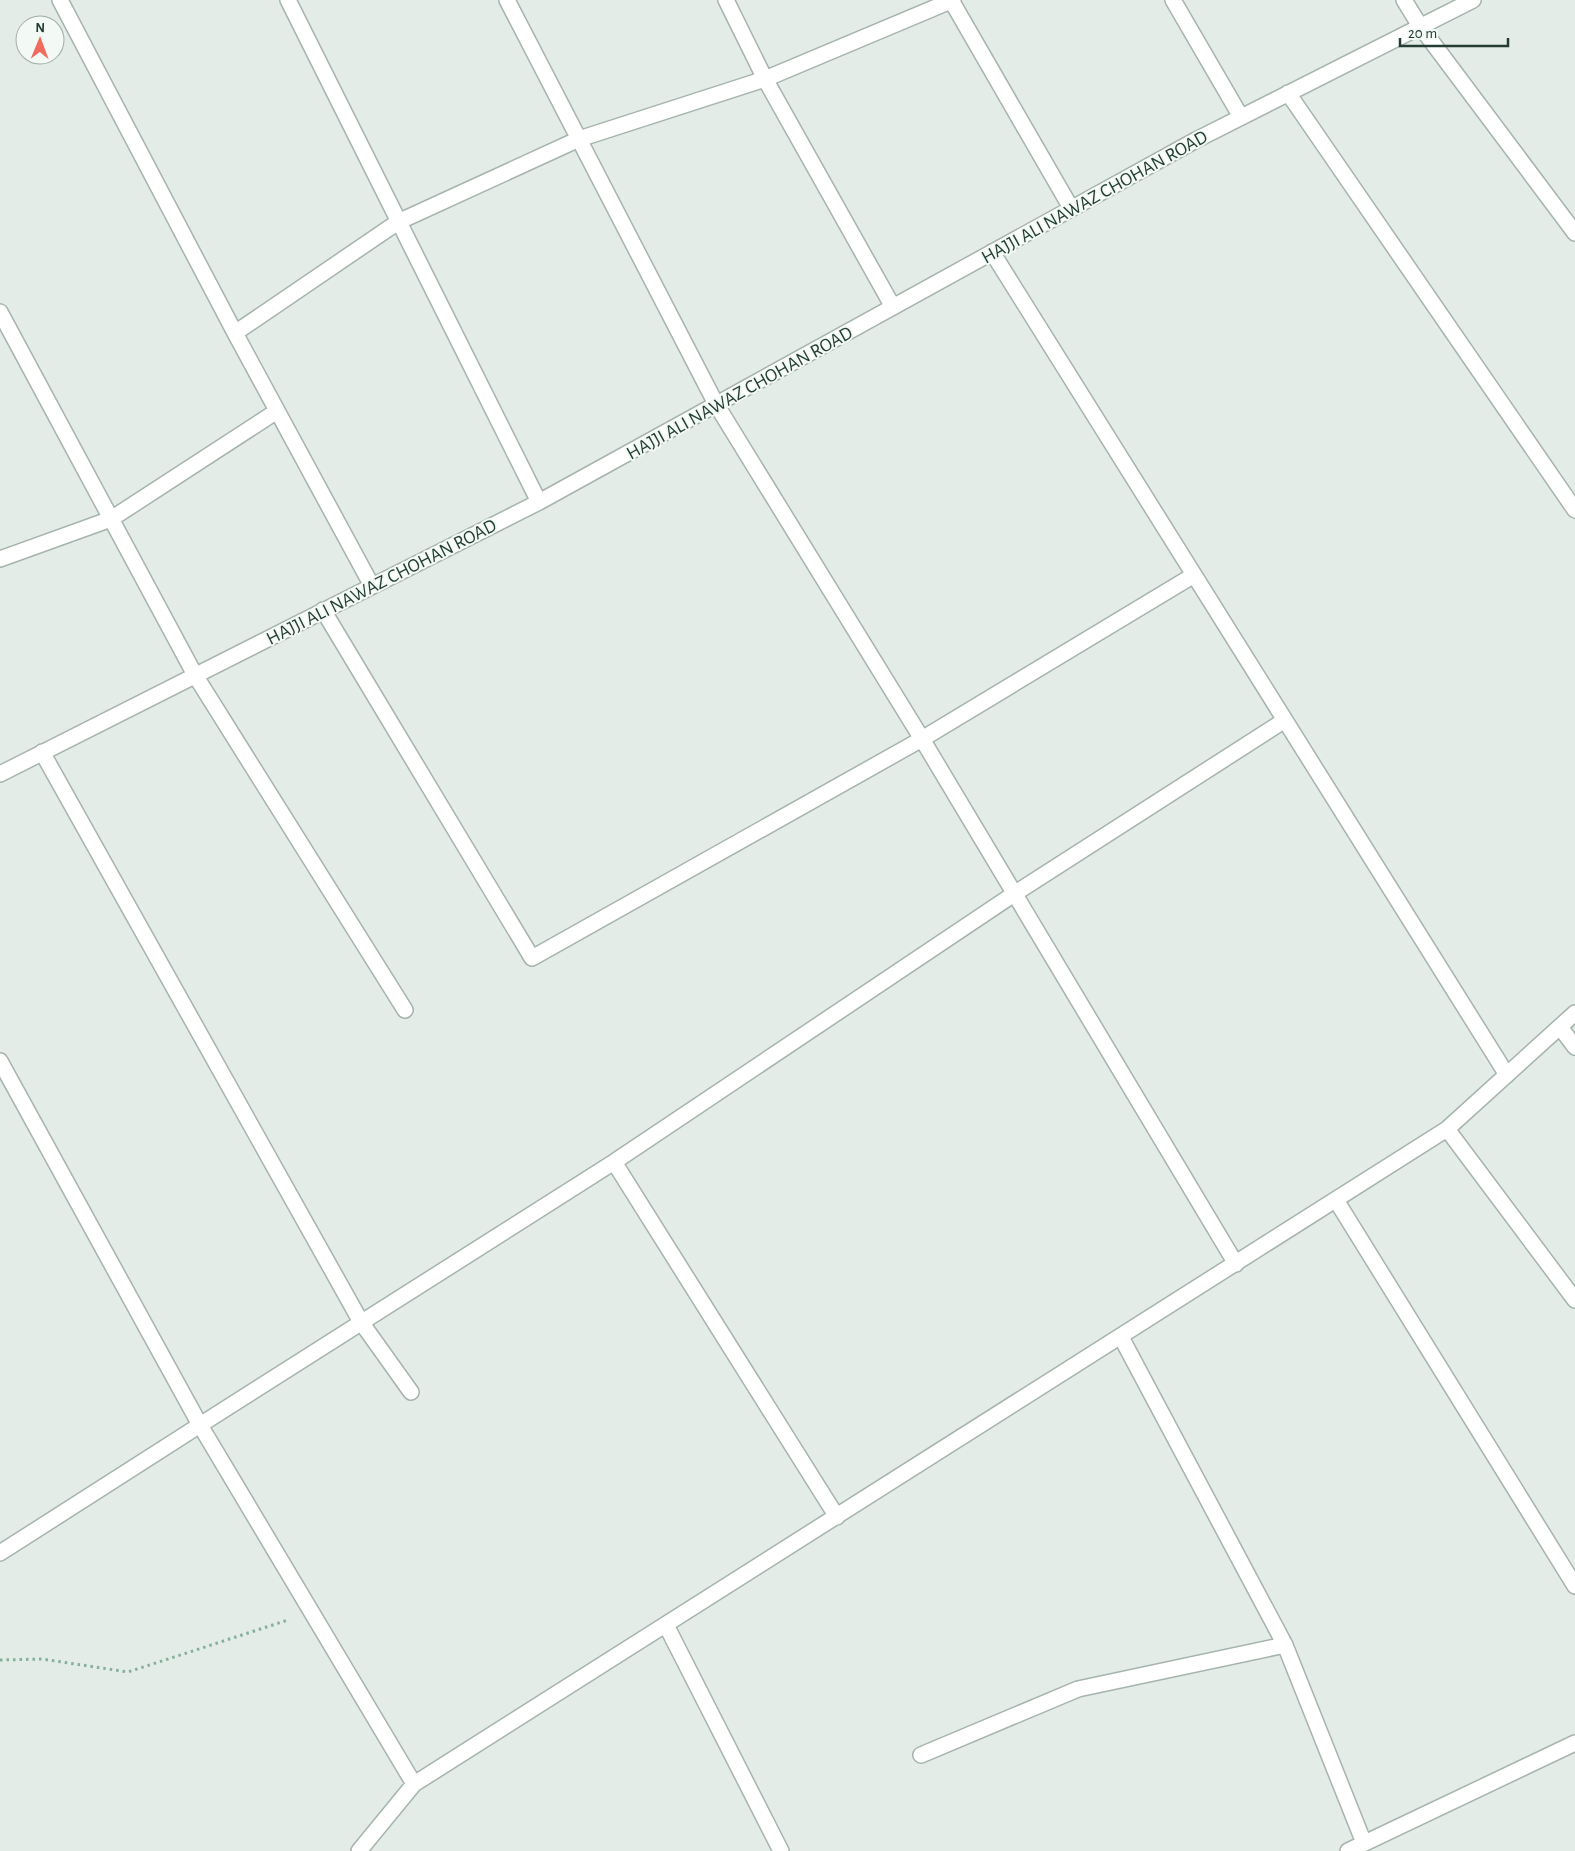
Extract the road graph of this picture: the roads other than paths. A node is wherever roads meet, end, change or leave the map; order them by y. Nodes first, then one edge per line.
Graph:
1 (60, 0) edge
2 (288, 0) edge
3 (507, 0) edge
4 (726, 0) edge
5 (952, 0) edge
6 (1173, 0) edge
7 (1404, 0) edge
8 (1473, 0) edge
9 (1420, 26) junction
10 (765, 79) junction
11 (1288, 94) junction
12 (1241, 117) junction
13 (578, 139) junction
14 (1072, 208) junction
15 (398, 222) junction
16 (1575, 233) edge
17 (992, 252) junction
18 (893, 307) junction
19 (0, 312) edge
20 (236, 333) junction
21 (716, 404) junction
22 (277, 411) junction
23 (539, 502) junction
24 (1575, 510) edge
25 (111, 519) junction
26 (0, 559) edge
27 (1194, 575) junction
28 (372, 586) junction
29 (323, 610) junction
30 (195, 675) junction
31 (1285, 720) junction
32 (922, 739) junction
33 (42, 752) junction
34 (0, 774) edge
35 (1014, 894) junction
36 (405, 1010) dead end
37 (1575, 1013) edge
38 (1560, 1027) junction
39 (1575, 1047) edge
40 (0, 1061) edge
41 (1507, 1075) junction
42 (1447, 1130) junction
43 (614, 1162) junction
44 (1336, 1200) junction
45 (1236, 1264) junction
46 (1575, 1300) edge
47 (361, 1322) junction
48 (1121, 1337) junction
49 (411, 1392) dead end
50 (200, 1425) junction
51 (836, 1517) junction
52 (0, 1554) edge
53 (1575, 1586) edge
54 (666, 1625) junction
55 (1285, 1645) junction
56 (1575, 1743) edge
57 (921, 1755) dead end
58 (414, 1784) junction
59 (1364, 1843) junction
60 (359, 1851) edge
61 (781, 1851) edge
62 (1348, 1851) edge

1 - 20 street
2 - 15 street
3 - 13 street
4 - 10 street
5 - 10 street
5 - 14 street
6 - 12 street
7 - 9 street
8 - 9 street, HAJJI ALI NAWAZ CHOHAN ROAD
9 - 11 street, HAJJI ALI NAWAZ CHOHAN ROAD
9 - 16 street
10 - 13 street
10 - 18 street
11 - 12 street, HAJJI ALI NAWAZ CHOHAN ROAD
11 - 24 street
12 - 14 street, HAJJI ALI NAWAZ CHOHAN ROAD
13 - 15 street
13 - 21 street
14 - 17 street, HAJJI ALI NAWAZ CHOHAN ROAD
15 - 20 street
15 - 23 street
17 - 18 street, HAJJI ALI NAWAZ CHOHAN ROAD
17 - 27 street
18 - 21 street, HAJJI ALI NAWAZ CHOHAN ROAD
19 - 25 street
20 - 22 street
21 - 23 street, HAJJI ALI NAWAZ CHOHAN ROAD
21 - 32 street
22 - 25 street
22 - 28 street
23 - 28 street, HAJJI ALI NAWAZ CHOHAN ROAD
25 - 26 street
25 - 30 street
27 - 31 street
27 - 32 street
28 - 29 street, HAJJI ALI NAWAZ CHOHAN ROAD
29 - 30 street, HAJJI ALI NAWAZ CHOHAN ROAD
29 - 32 street
30 - 33 street, HAJJI ALI NAWAZ CHOHAN ROAD
30 - 36 street
31 - 35 street
31 - 41 street
32 - 35 street
33 - 34 street, HAJJI ALI NAWAZ CHOHAN ROAD
33 - 47 street
35 - 43 street
35 - 45 street
37 - 38 street
38 - 39 street
38 - 41 street
40 - 50 street
41 - 42 street
42 - 44 street
42 - 46 street
43 - 47 street
43 - 51 street
44 - 45 street
44 - 53 street
45 - 48 street
47 - 49 street
47 - 50 street
48 - 51 street
48 - 55 street
50 - 52 street
50 - 58 street
51 - 54 street
54 - 58 street
54 - 61 street
55 - 57 street
55 - 59 street
56 - 59 street
58 - 60 street
59 - 62 street

